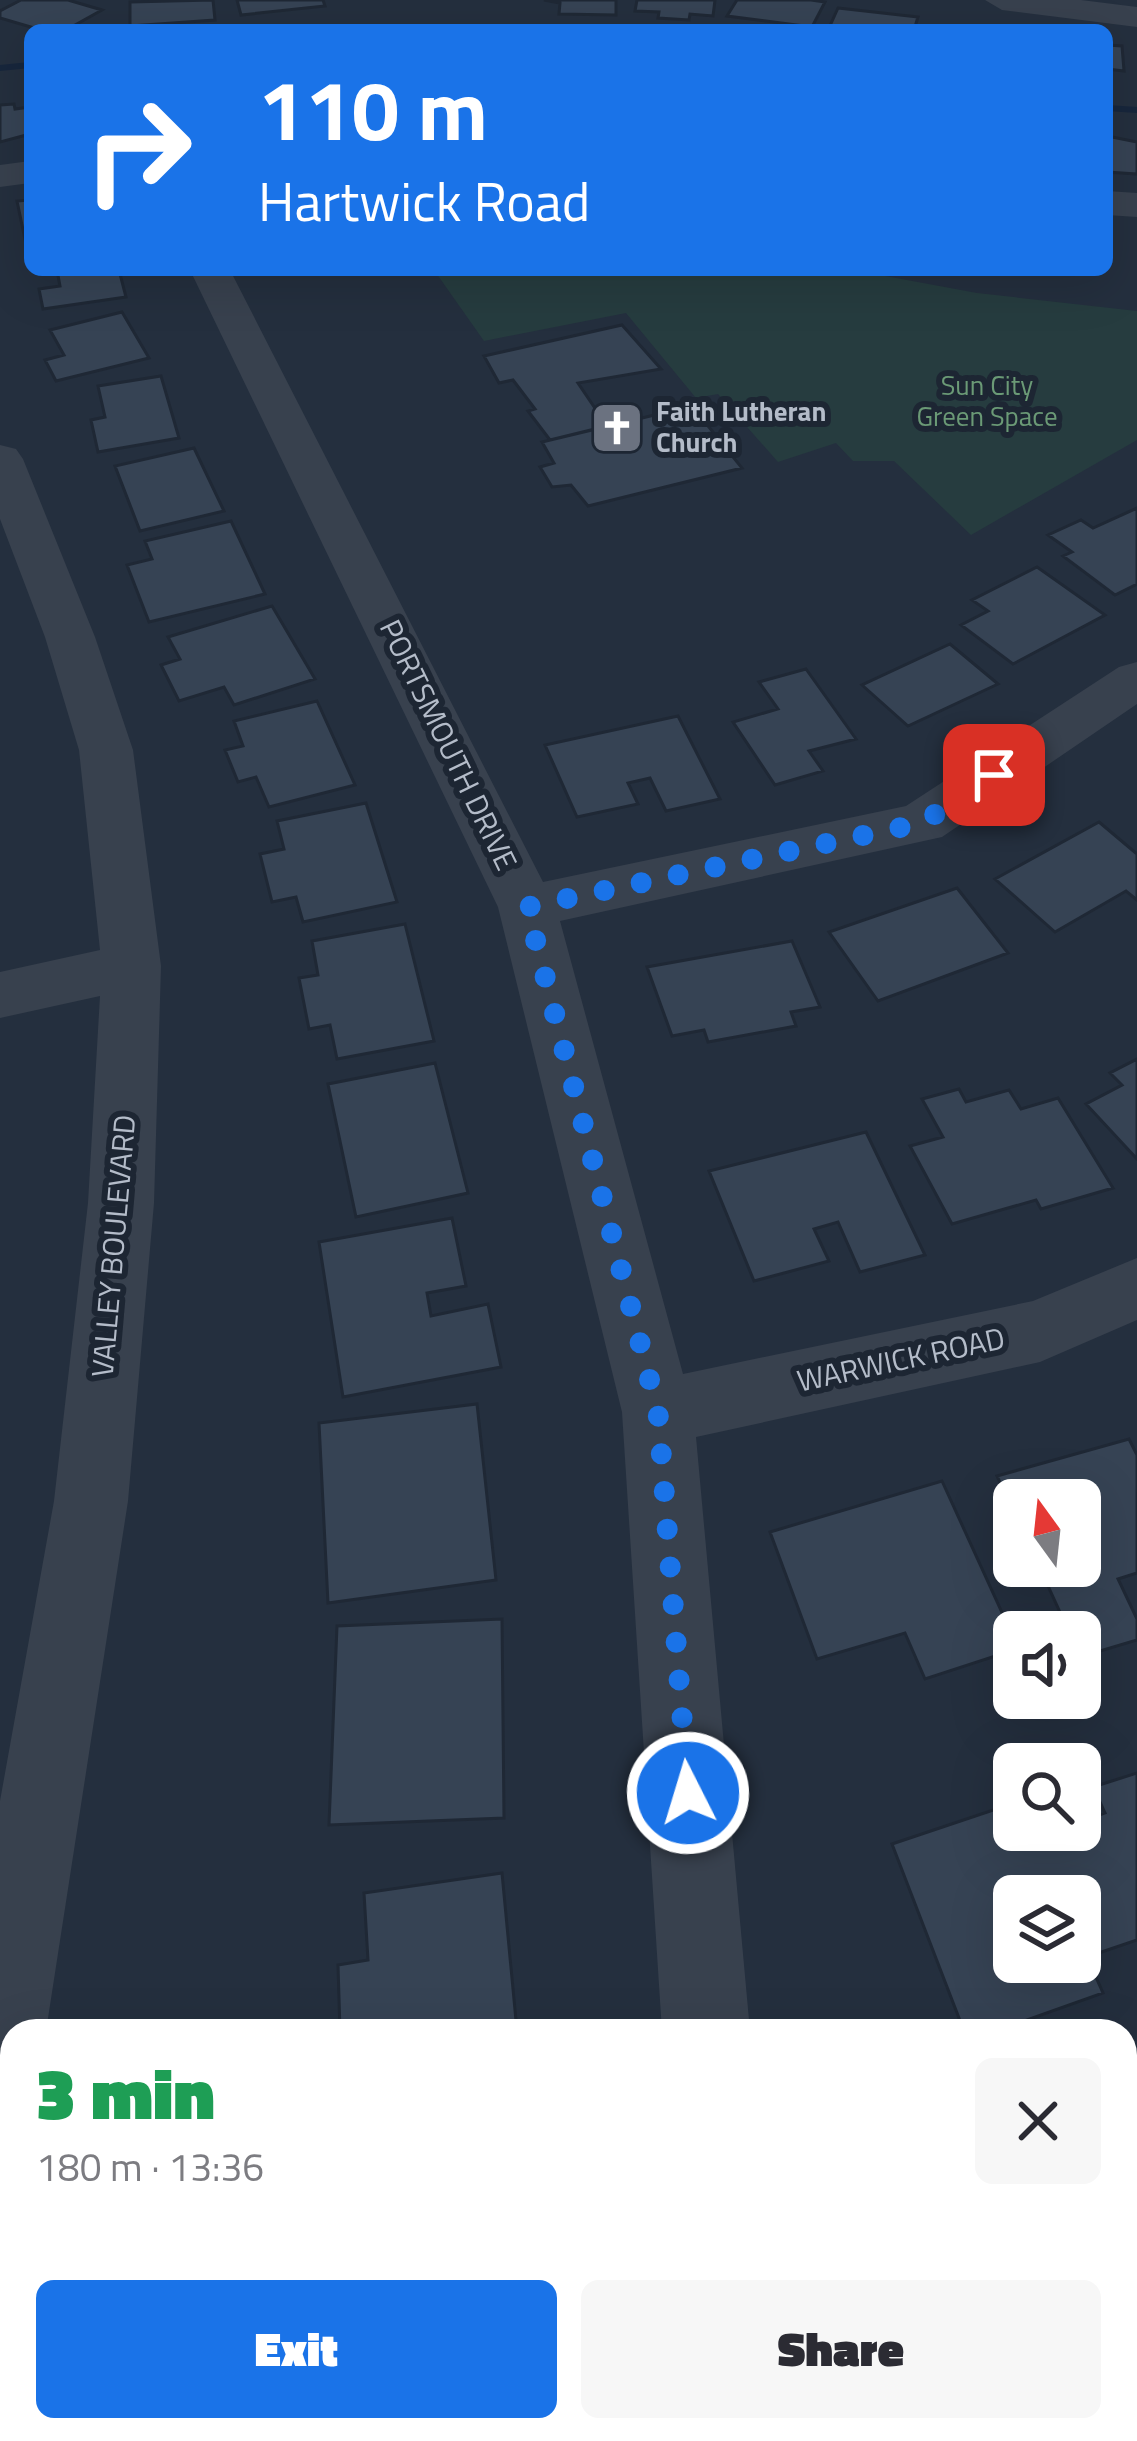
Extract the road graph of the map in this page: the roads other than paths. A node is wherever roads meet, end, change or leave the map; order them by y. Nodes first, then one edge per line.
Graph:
1 (1002, 0) edge
2 (1073, 5) edge
3 (1137, 17) edge
4 (213, 276) edge
5 (0, 459) edge
6 (1137, 680) edge
7 (527, 907) junction
8 (131, 966) junction
9 (0, 994) edge
10 (1137, 1288) edge
11 (658, 1412) junction
12 (5, 2019) edge
13 (705, 2019) edge

1 - 2 street
2 - 3 street
4 - 7 street, PORTSMOUTH DRIVE
5 - 8 street, VALLEY BOULEVARD
6 - 7 street
7 - 11 street, PORTSMOUTH DRIVE
8 - 9 street
8 - 12 street, VALLEY BOULEVARD
10 - 11 street, WARWICK ROAD
11 - 13 street, PORTSMOUTH DRIVE

